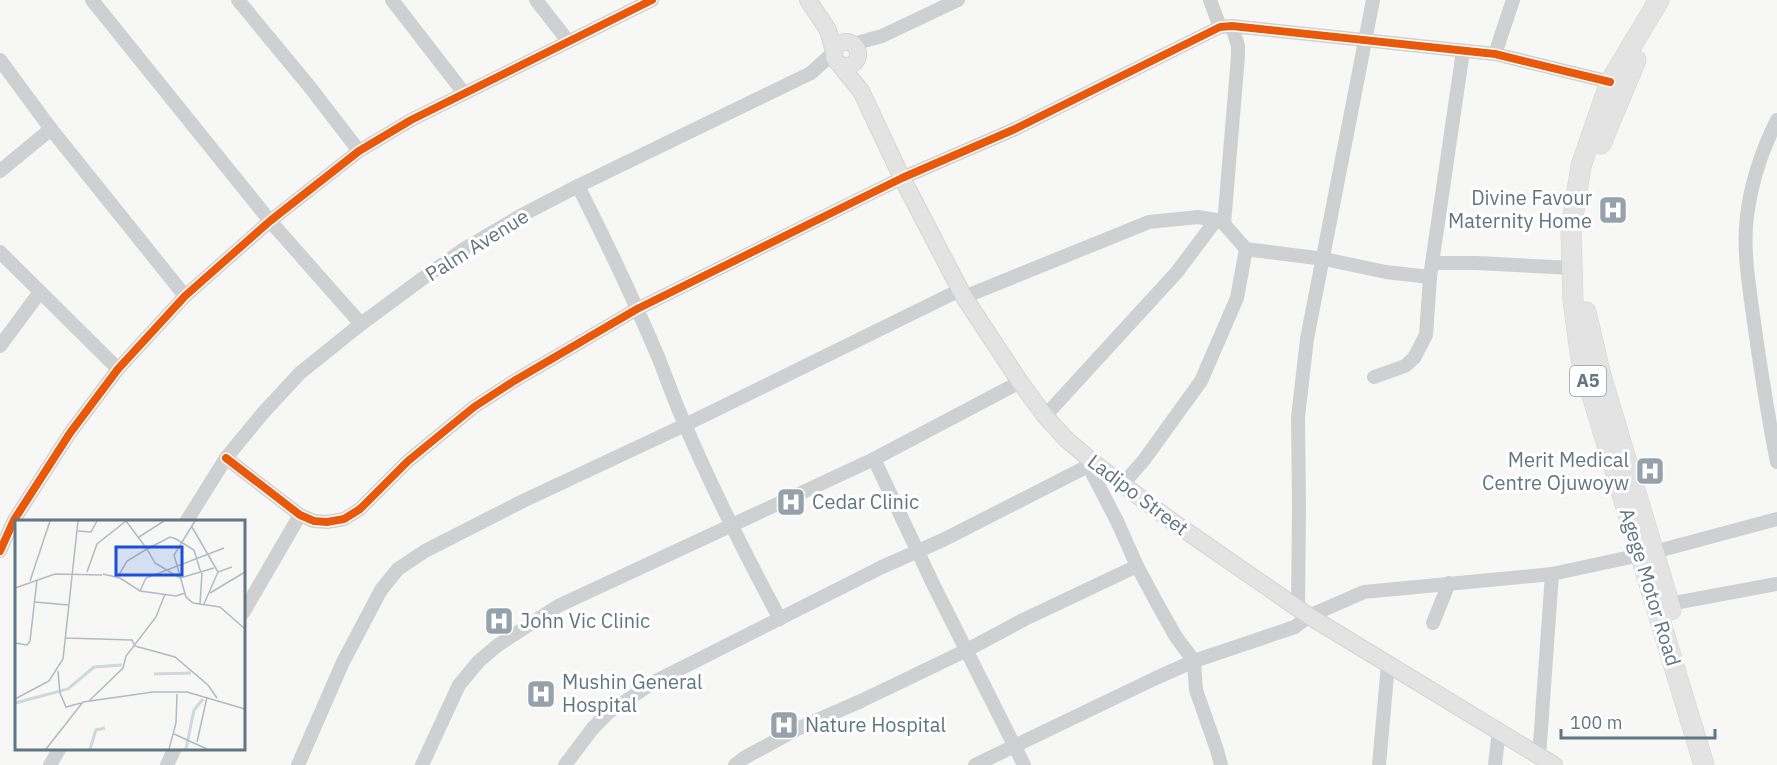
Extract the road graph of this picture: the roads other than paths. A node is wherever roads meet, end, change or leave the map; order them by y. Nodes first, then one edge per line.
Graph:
1 (92, 0) edge
2 (238, 0) edge
3 (392, 0) edge
4 (536, 0) edge
5 (652, 0) edge
6 (808, 0) edge
7 (818, 0) edge
8 (958, 0) edge
9 (1210, 0) edge
10 (1373, 0) edge
11 (1513, 0) edge
12 (1659, 0) edge
13 (1671, 0) edge
14 (1226, 26) junction
15 (1365, 40) junction
16 (568, 41) junction
17 (856, 49) junction
18 (1463, 51) junction
19 (1495, 54) junction
20 (836, 58) junction
21 (0, 60) edge
22 (1610, 82) junction
23 (861, 91) junction
24 (464, 93) junction
25 (1777, 120) edge
26 (51, 129) junction
27 (1771, 145) edge
28 (359, 152) junction
29 (0, 171) edge
30 (902, 178) junction
31 (578, 186) junction
32 (270, 221) junction
33 (1220, 222) junction
34 (1246, 249) junction
35 (0, 252) edge
36 (1324, 259) junction
37 (1572, 268) junction
38 (1431, 270) junction
39 (40, 292) junction
40 (962, 293) junction
41 (186, 296) junction
42 (637, 309) junction
43 (361, 324) junction
44 (0, 346) edge
45 (118, 369) junction
46 (1374, 377) dead end
47 (1020, 382) junction
48 (1772, 409) edge
49 (1045, 416) junction
50 (685, 426) junction
51 (226, 458) junction
52 (874, 459) junction
53 (1777, 462) edge
54 (1092, 465) junction
55 (1123, 484) junction
56 (300, 515) junction
57 (1777, 519) edge
58 (187, 520) edge
59 (732, 525) junction
60 (0, 551) edge
61 (918, 551) junction
62 (1647, 553) junction
63 (1137, 566) junction
64 (1552, 574) junction
65 (1449, 583) junction
66 (1777, 584) edge
67 (1669, 604) junction
68 (244, 611) edge
69 (1304, 612) junction
70 (780, 619) junction
71 (1433, 623) dead end
72 (967, 650) junction
73 (1194, 661) junction
74 (1388, 664) junction
75 (1499, 730) junction
76 (1015, 746) junction
77 (59, 750) edge
78 (175, 750) edge
79 (1539, 756) junction
80 (573, 761) edge
81 (50, 765) edge
82 (167, 765) edge
83 (298, 765) edge
84 (422, 765) edge
85 (735, 765) edge
86 (975, 765) edge
87 (1024, 765) edge
88 (1221, 765) edge
89 (1379, 765) edge
90 (1495, 765) edge
91 (1554, 765) edge
92 (1704, 765) edge
93 (1716, 765) edge

1 - 32 street
2 - 28 street
3 - 24 street
4 - 16 street
5 - 16 street
6 - 20 main road, Ladipo Street
7 - 17 main road
8 - 17 street
9 - 14 street
10 - 15 street
11 - 19 street
12 - 22 highway, Agege Motor Road / A5
13 - 62 highway, Agege Motor Road / A5
14 - 15 street
14 - 30 street
14 - 33 street
15 - 18 street
15 - 36 street
16 - 24 street
17 - 20 main road
17 - 23 main road, Ladipo Street
18 - 19 street
18 - 38 street
19 - 22 street
20 - 23 main road, Ladipo Street
20 - 31 street, Palm Avenue
21 - 26 street
22 - 37 highway, Agege Motor Road / A5
23 - 30 main road, Ladipo Street
24 - 28 street
25 - 27 street
26 - 29 street
26 - 41 street
27 - 48 street
28 - 32 street
30 - 40 main road, Ladipo Street
30 - 42 street
31 - 42 street
31 - 43 street, Palm Avenue
32 - 41 street
32 - 43 street
33 - 34 street
33 - 40 street
33 - 49 street
34 - 36 street
34 - 55 street
35 - 39 street
36 - 38 street
36 - 69 street
37 - 38 street
37 - 62 highway, Agege Motor Road / A5
38 - 46 street
39 - 44 street
39 - 45 street
40 - 47 main road, Ladipo Street
40 - 50 street
41 - 45 street
42 - 50 street
42 - 56 street
43 - 51 street, Palm Avenue
45 - 60 street
47 - 49 main road, Ladipo Street
47 - 52 street
48 - 53 street
49 - 54 main road, Ladipo Street
50 - 59 street
50 - 83 street
51 - 56 street
51 - 58 street, Palm Avenue
52 - 59 street
52 - 61 street
54 - 55 main road, Ladipo Street
54 - 61 street
54 - 63 street
55 - 69 main road, Ladipo Street
56 - 68 street
57 - 62 street
59 - 70 street
59 - 84 street
61 - 70 street
61 - 72 street
62 - 64 street
62 - 67 highway, Agege Motor Road / A5
62 - 92 highway, Agege Motor Road / A5
63 - 72 street
63 - 73 street
64 - 65 street
64 - 79 street
65 - 69 street
65 - 71 street
66 - 67 street
67 - 93 highway, Agege Motor Road / A5
69 - 73 street
69 - 74 main road, Ladipo Street
70 - 80 street
72 - 76 street
72 - 85 street
73 - 76 street
73 - 88 street
74 - 75 main road, Ladipo Street
74 - 89 street
75 - 79 main road, Ladipo Street
75 - 90 street
76 - 86 street
76 - 87 street
77 - 81 street
78 - 82 street
79 - 91 main road, Ladipo Street

